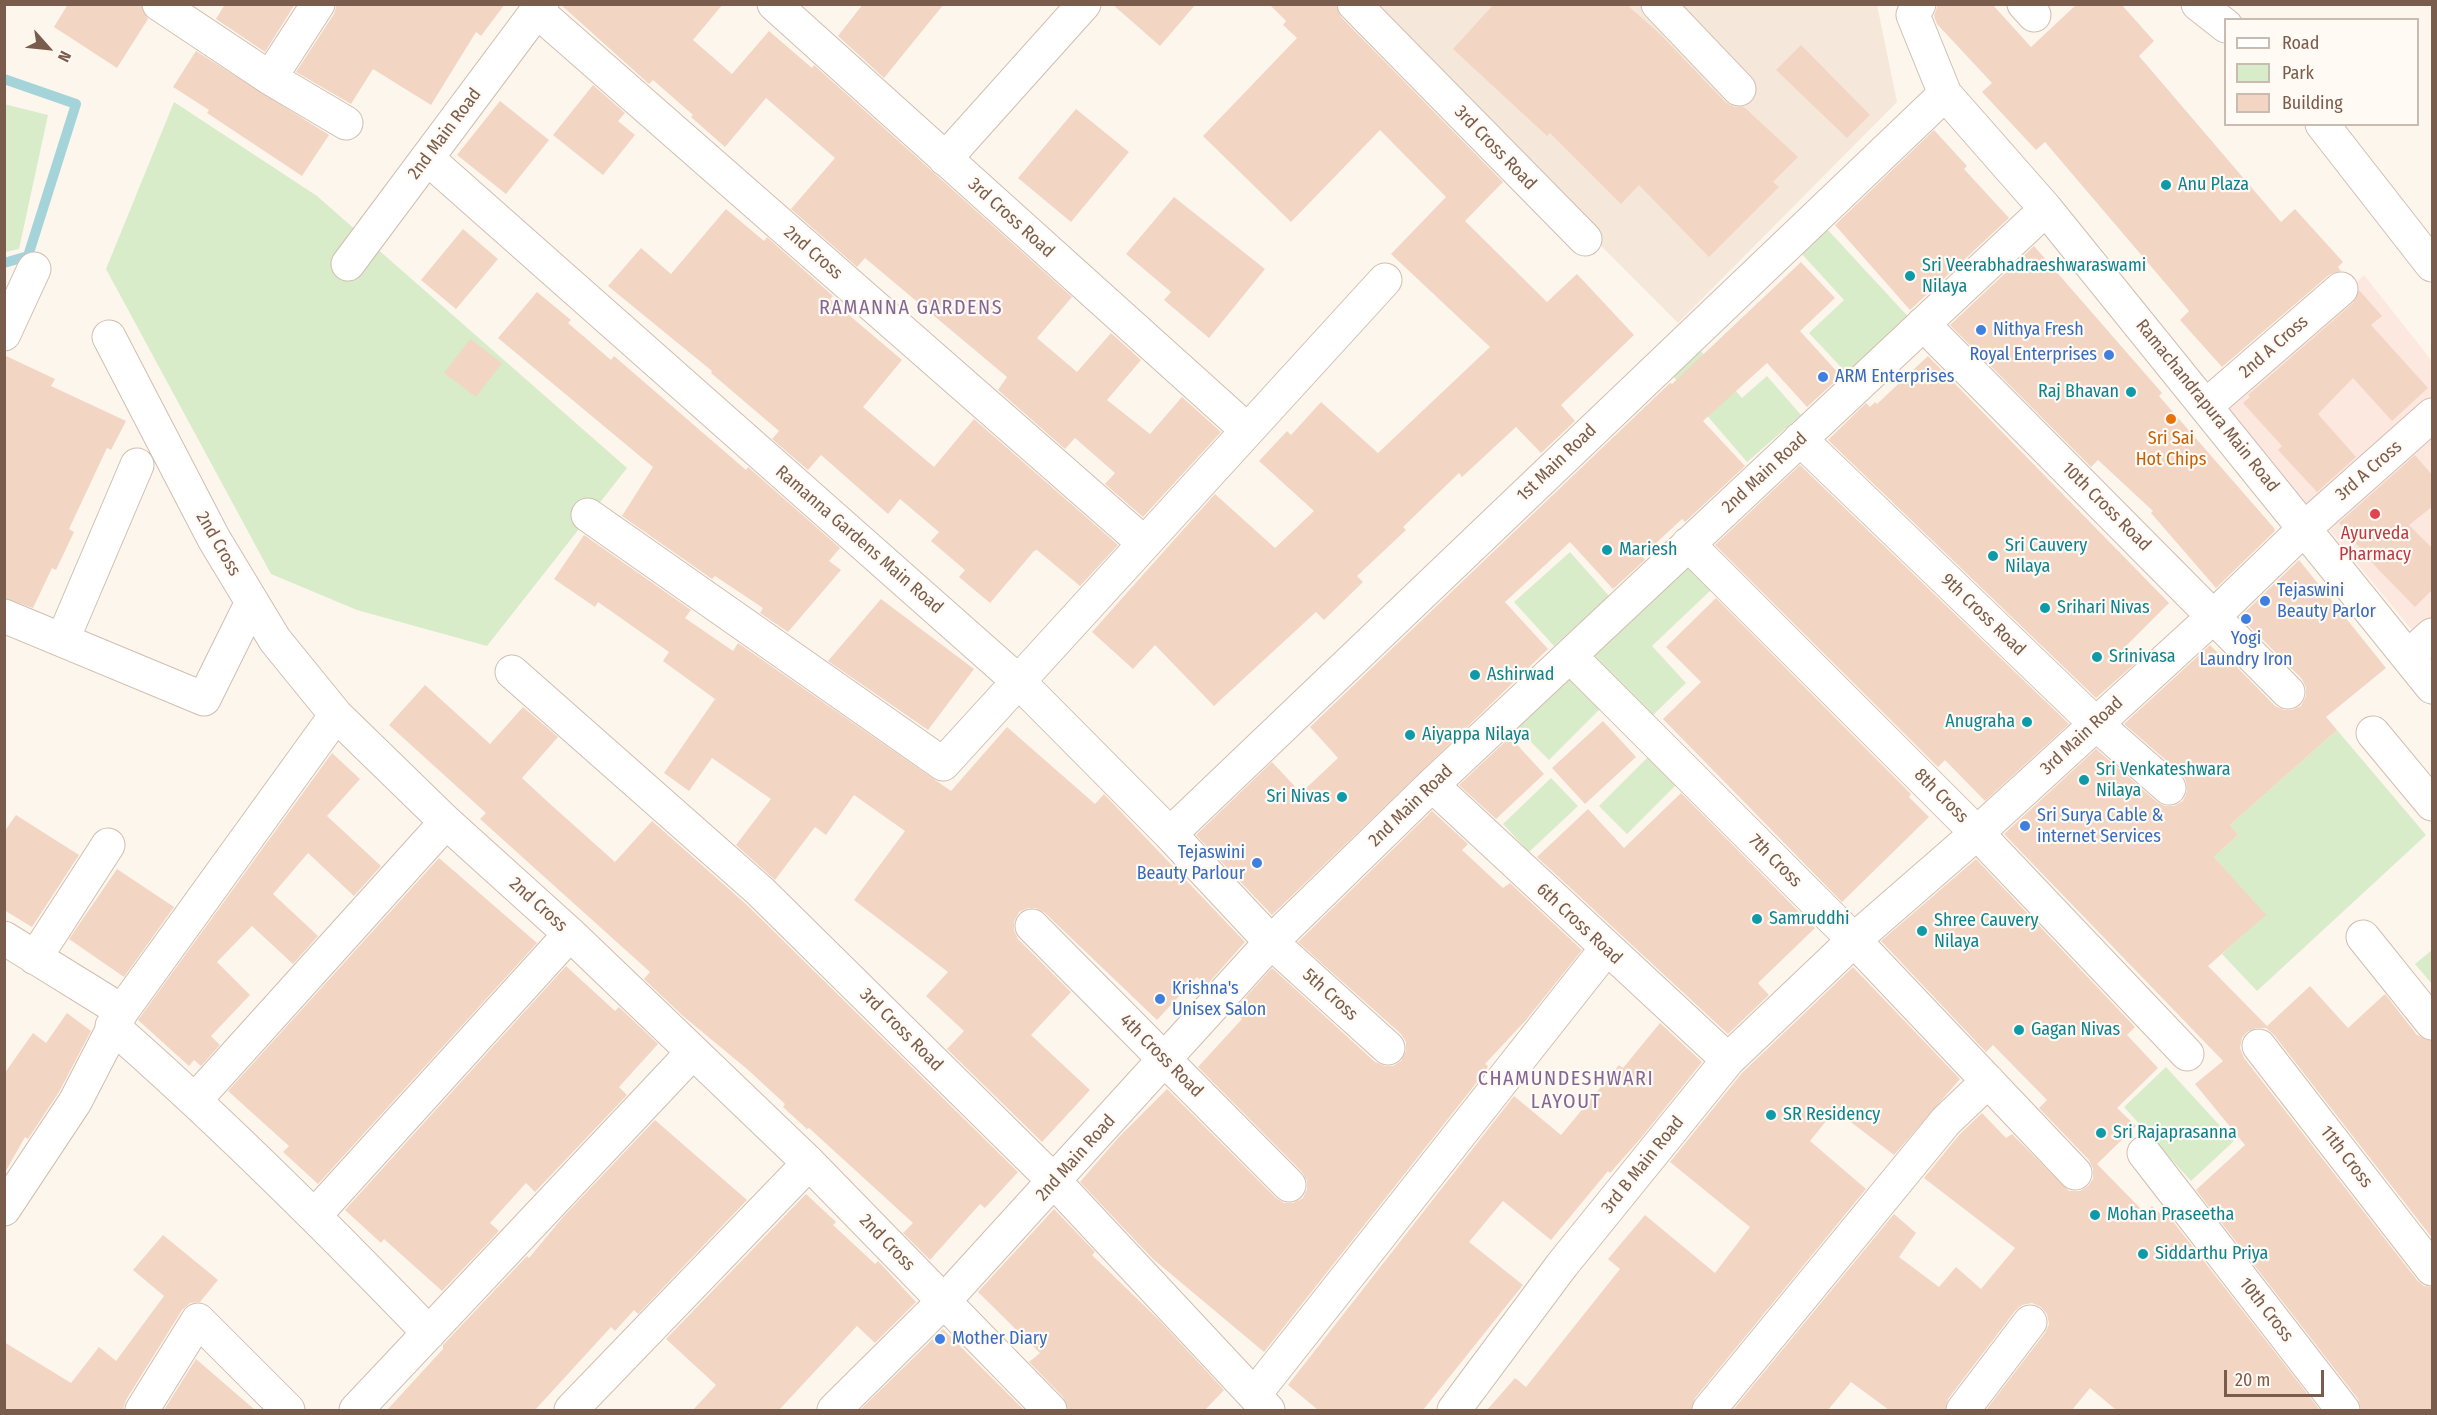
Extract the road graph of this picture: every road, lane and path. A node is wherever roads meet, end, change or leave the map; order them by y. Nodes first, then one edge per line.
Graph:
1 (159, 4) edge
2 (318, 4) edge
3 (774, 4) edge
4 (1354, 4) edge
5 (1658, 4) edge
6 (2198, 4) edge
7 (539, 8) edge
8 (1911, 8) edge
9 (1070, 9) edge
10 (2224, 24) edge
11 (270, 78) junction
12 (1739, 89) dead end
13 (1945, 94) junction
14 (346, 123) dead end
15 (2324, 126) edge
16 (427, 158) junction
17 (945, 159) junction
18 (2046, 209) junction
19 (1585, 239) dead end
20 (348, 264) dead end
21 (2433, 265) edge
22 (34, 269) dead end
23 (1385, 280) dead end
24 (2341, 289) dead end
25 (1923, 324) junction
26 (4, 334) edge
27 (109, 337) dead end
28 (2207, 405) junction
29 (2433, 415) edge
30 (1247, 430) junction
31 (1800, 439) junction
32 (137, 465) dead end
33 (588, 516) dead end
34 (2306, 527) junction
35 (1144, 543) junction
36 (1688, 544) junction
37 (252, 602) junction
38 (4, 616) edge
39 (2214, 616) junction
40 (2433, 635) edge
41 (63, 639) junction
42 (1570, 656) junction
43 (2409, 656) junction
44 (512, 672) dead end
45 (1018, 681) junction
46 (2433, 687) edge
47 (2288, 692) dead end
48 (336, 715) junction
49 (2096, 724) junction
50 (2373, 733) dead end
51 (2426, 783) edge
52 (1432, 786) junction
53 (2169, 788) dead end
54 (446, 822) junction
55 (1977, 833) junction
56 (1170, 834) junction
57 (108, 845) dead end
58 (1032, 926) dead end
59 (570, 934) junction
60 (2363, 937) dead end
61 (4, 938) edge
62 (1854, 940) junction
63 (1271, 942) junction
64 (1606, 949) junction
65 (35, 958) junction
66 (117, 1018) junction
67 (2433, 1023) edge
68 (2259, 1046) dead end
69 (1388, 1048) dead end
70 (693, 1052) junction
71 (2187, 1054) dead end
72 (1164, 1059) junction
73 (1728, 1060) junction
74 (1988, 1082) junction
75 (196, 1099) junction
76 (2144, 1153) dead end
77 (809, 1162) junction
78 (2075, 1173) dead end
79 (1055, 1182) junction
80 (1289, 1185) dead end
81 (4, 1209) edge
82 (315, 1215) junction
83 (2433, 1269) edge
84 (944, 1301) junction
85 (2030, 1323) dead end
86 (429, 1333) junction
87 (1261, 1403) edge
88 (142, 1410) edge
89 (288, 1410) edge
90 (356, 1410) edge
91 (571, 1410) edge
92 (834, 1410) edge
93 (1050, 1410) edge
94 (1454, 1410) edge
95 (1709, 1410) edge
96 (1963, 1410) edge
97 (2343, 1410) edge

1 - 11 street
2 - 11 street
3 - 17 street, 3rd Cross Road
4 - 19 street, 3rd Cross Road
5 - 12 street
6 - 10 street
7 - 16 street, 2nd Main Road
7 - 35 street, 2nd Cross
8 - 13 street, Ramachandrapura Main Road
9 - 17 street
11 - 14 street
13 - 18 street, Ramachandrapura Main Road
13 - 56 street, 1st Main Road
15 - 21 street
16 - 20 street, 2nd Main Road
16 - 45 street, Ramanna Gardens Main Road
17 - 30 street, 3rd Cross Road
18 - 25 street, 2nd Main Road
18 - 28 street, Ramachandrapura Main Road
22 - 26 street
23 - 30 street
24 - 28 street, 2nd A Cross
25 - 31 street, 2nd Main Road
25 - 39 street, 10th Cross Road
27 - 37 street, 2nd Cross
28 - 34 street, Ramachandrapura Main Road
29 - 34 street, 3rd A Cross
30 - 35 street
31 - 36 street, 2nd Main Road
31 - 49 street, 9th Cross Road
32 - 41 street
33 - 45 street
34 - 39 street, 3rd Main Road
34 - 43 street, Ramachandrapura Main Road
35 - 45 street
36 - 42 street, 2nd Main Road
36 - 55 street, 8th Cross
37 - 41 street
37 - 48 street, 2nd Cross
38 - 41 street
39 - 47 street, 10th Cross Road
39 - 49 street, 3rd Main Road
40 - 43 street
42 - 52 street, 2nd Main Road
42 - 62 street, 7th Cross
43 - 46 street, Ramachandrapura Main Road
44 - 79 street, 3rd Cross Road
45 - 56 street, Ramanna Gardens Main Road
48 - 54 street, 2nd Cross
48 - 66 street
49 - 53 street, 9th Cross Road
49 - 55 street, 3rd Main Road
50 - 51 street
52 - 63 street, 2nd Main Road
52 - 64 street, 6th Cross Road
54 - 59 street, 2nd Cross
54 - 75 street
55 - 62 street, 3rd Main Road
55 - 71 street, 8th Cross
56 - 63 street, Ramanna Gardens Main Road
57 - 65 street
58 - 72 street, 4th Cross Road
59 - 70 street, 2nd Cross
59 - 82 street
60 - 67 street
61 - 65 street
62 - 73 street, 3rd B Main Road
62 - 74 street, 7th Cross
63 - 69 street, 5th Cross
63 - 72 street, 2nd Main Road
64 - 73 street, 6th Cross Road
64 - 87 street
65 - 66 street
66 - 75 street
66 - 81 street
68 - 83 street, 11th Cross
70 - 77 street, 2nd Cross
70 - 86 street
72 - 79 street, 2nd Main Road
72 - 80 street, 4th Cross Road
73 - 94 street, 3rd B Main Road
74 - 78 street, 7th Cross
74 - 95 street
75 - 82 street
76 - 97 street, 10th Cross
77 - 84 street, 2nd Cross
77 - 91 street
79 - 84 street, 2nd Main Road
79 - 87 street, 3rd Cross Road
82 - 86 street
84 - 92 street, 2nd Main Road
84 - 93 street, 2nd Cross
85 - 96 street
86 - 90 street
88 - 89 street

